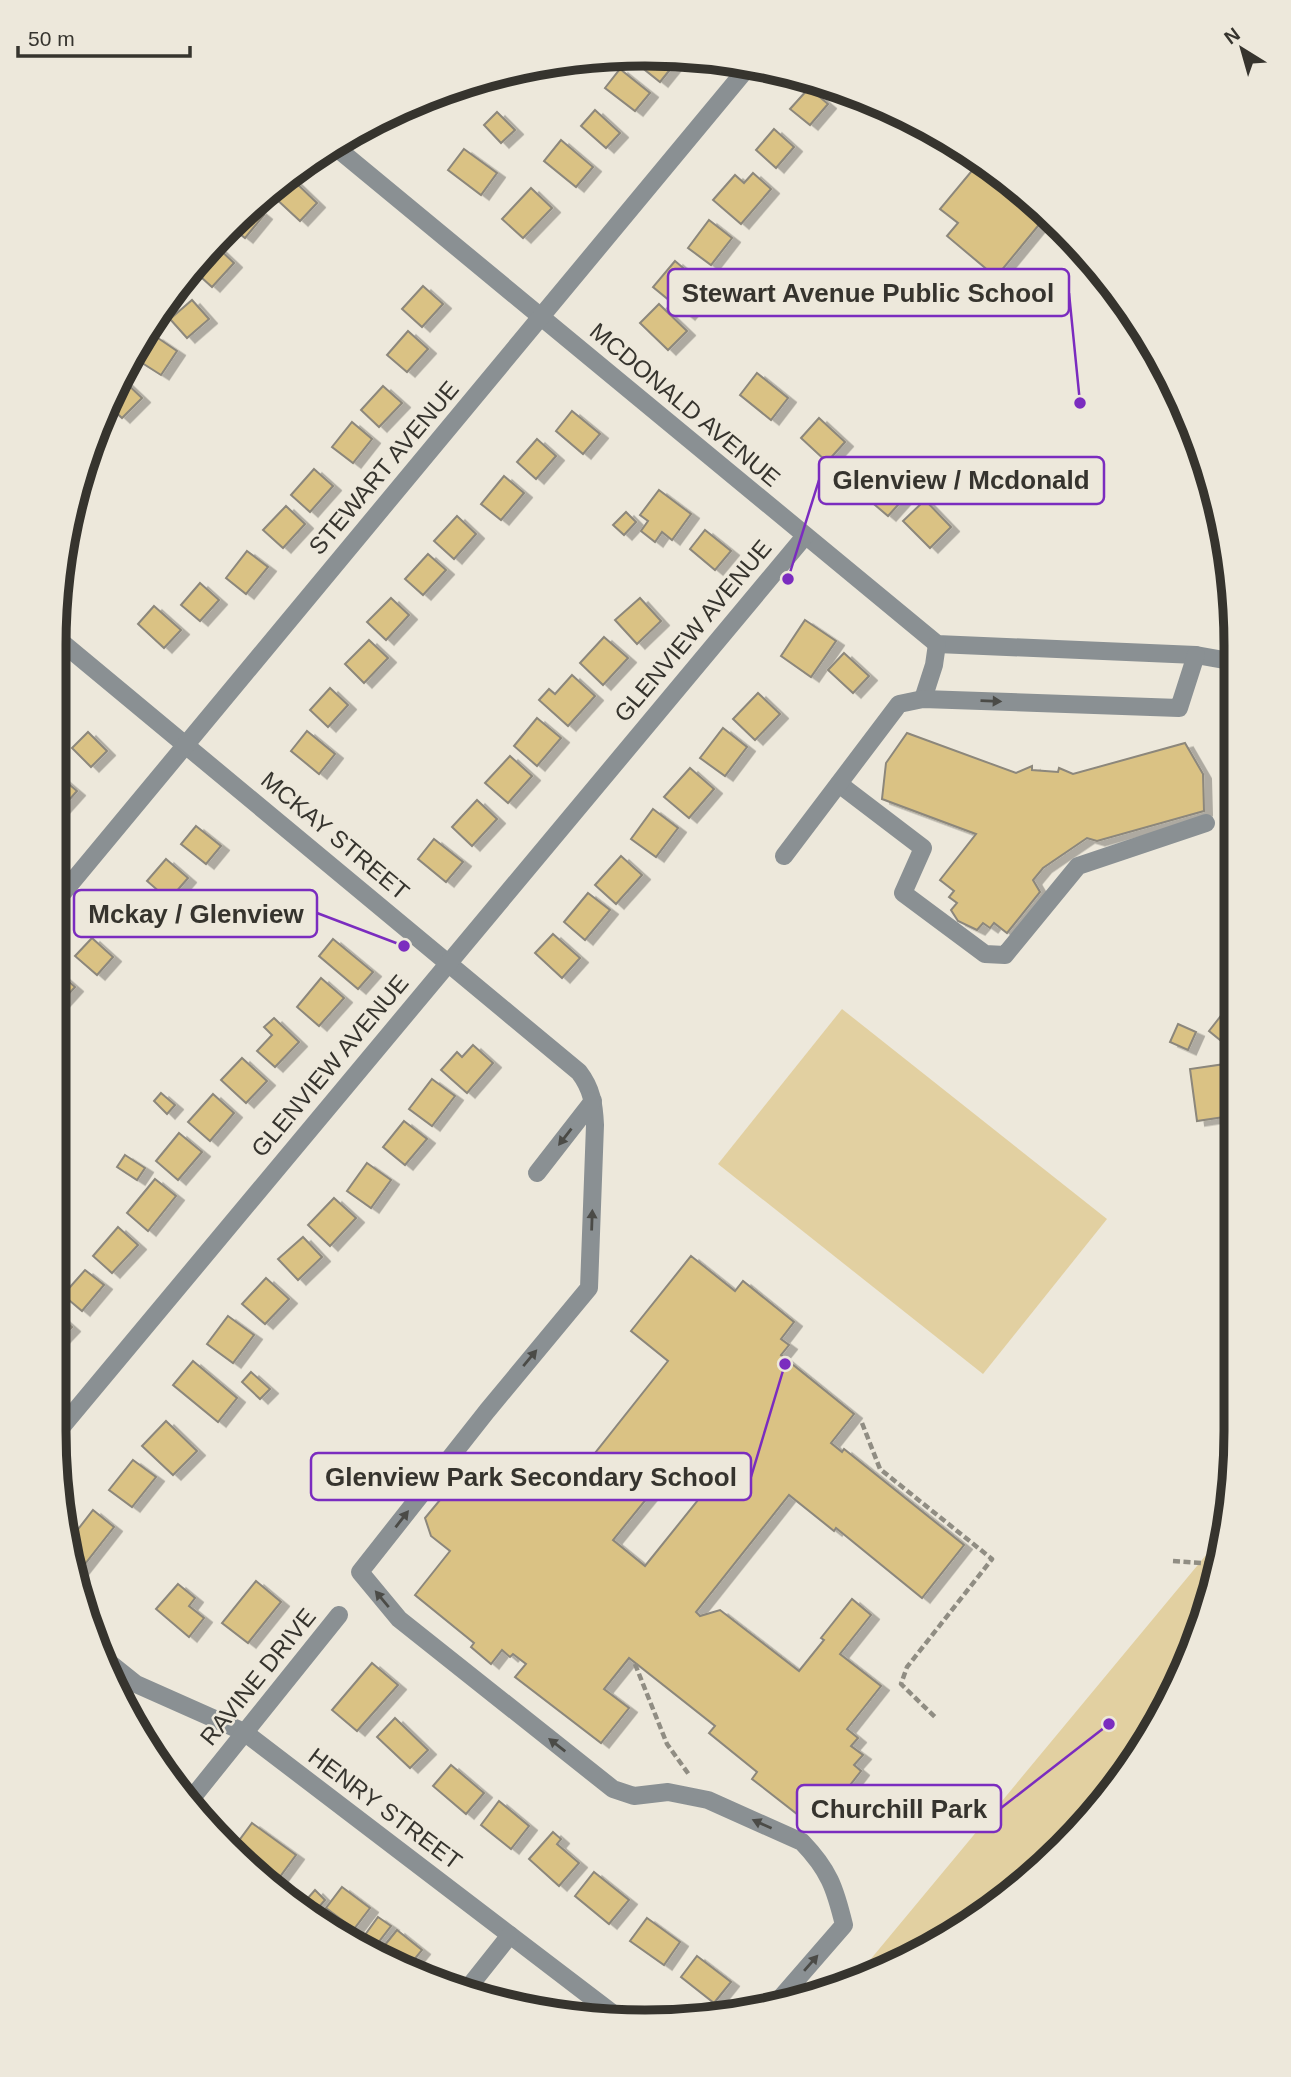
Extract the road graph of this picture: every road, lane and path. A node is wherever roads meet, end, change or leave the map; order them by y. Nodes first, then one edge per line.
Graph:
1 (742, 75) edge
2 (342, 153) edge
3 (541, 318) junction
4 (805, 536) junction
5 (937, 644) junction
6 (66, 646) edge
7 (1196, 655) junction
8 (1224, 660) edge
9 (923, 699) junction
10 (186, 745) junction
11 (839, 785) junction
12 (1206, 823) dead end
13 (783, 856) dead end
14 (66, 889) edge
15 (448, 962) junction
16 (593, 1101) junction
17 (537, 1173) dead end
18 (66, 1422) edge
19 (862, 1423) dead end
20 (1172, 1561) dead end
21 (1209, 1563) edge
22 (339, 1615) dead end
23 (635, 1664) dead end
24 (118, 1670) edge
25 (937, 1719) dead end
26 (244, 1732) junction
27 (195, 1795) edge
28 (708, 1800) junction
29 (510, 1935) junction
30 (471, 1984) edge
31 (785, 1993) edge
32 (607, 2009) edge

1 - 3 street, STEWART AVENUE
2 - 3 street, MCDONALD AVENUE
3 - 4 street, MCDONALD AVENUE
3 - 10 street, STEWART AVENUE
4 - 5 street, MCDONALD AVENUE
4 - 15 street, GLENVIEW AVENUE
5 - 7 street
5 - 9 street
6 - 10 street, MCKAY STREET
7 - 8 street
9 -> 7 street
9 - 11 street
10 - 14 street, STEWART AVENUE
10 - 15 street, MCKAY STREET
11 - 12 street
11 - 13 street
15 - 16 street, MCKAY STREET
15 - 18 street, GLENVIEW AVENUE
16 -> 17 street
28 -> 16 street
19 - 25 path
20 - 21 path
22 - 26 street, RAVINE DRIVE
23 - 28 path
24 - 26 street, HENRY STREET
26 - 27 street, RAVINE DRIVE
26 - 29 street, HENRY STREET
31 -> 28 street
29 - 30 street
29 - 32 street, HENRY STREET

